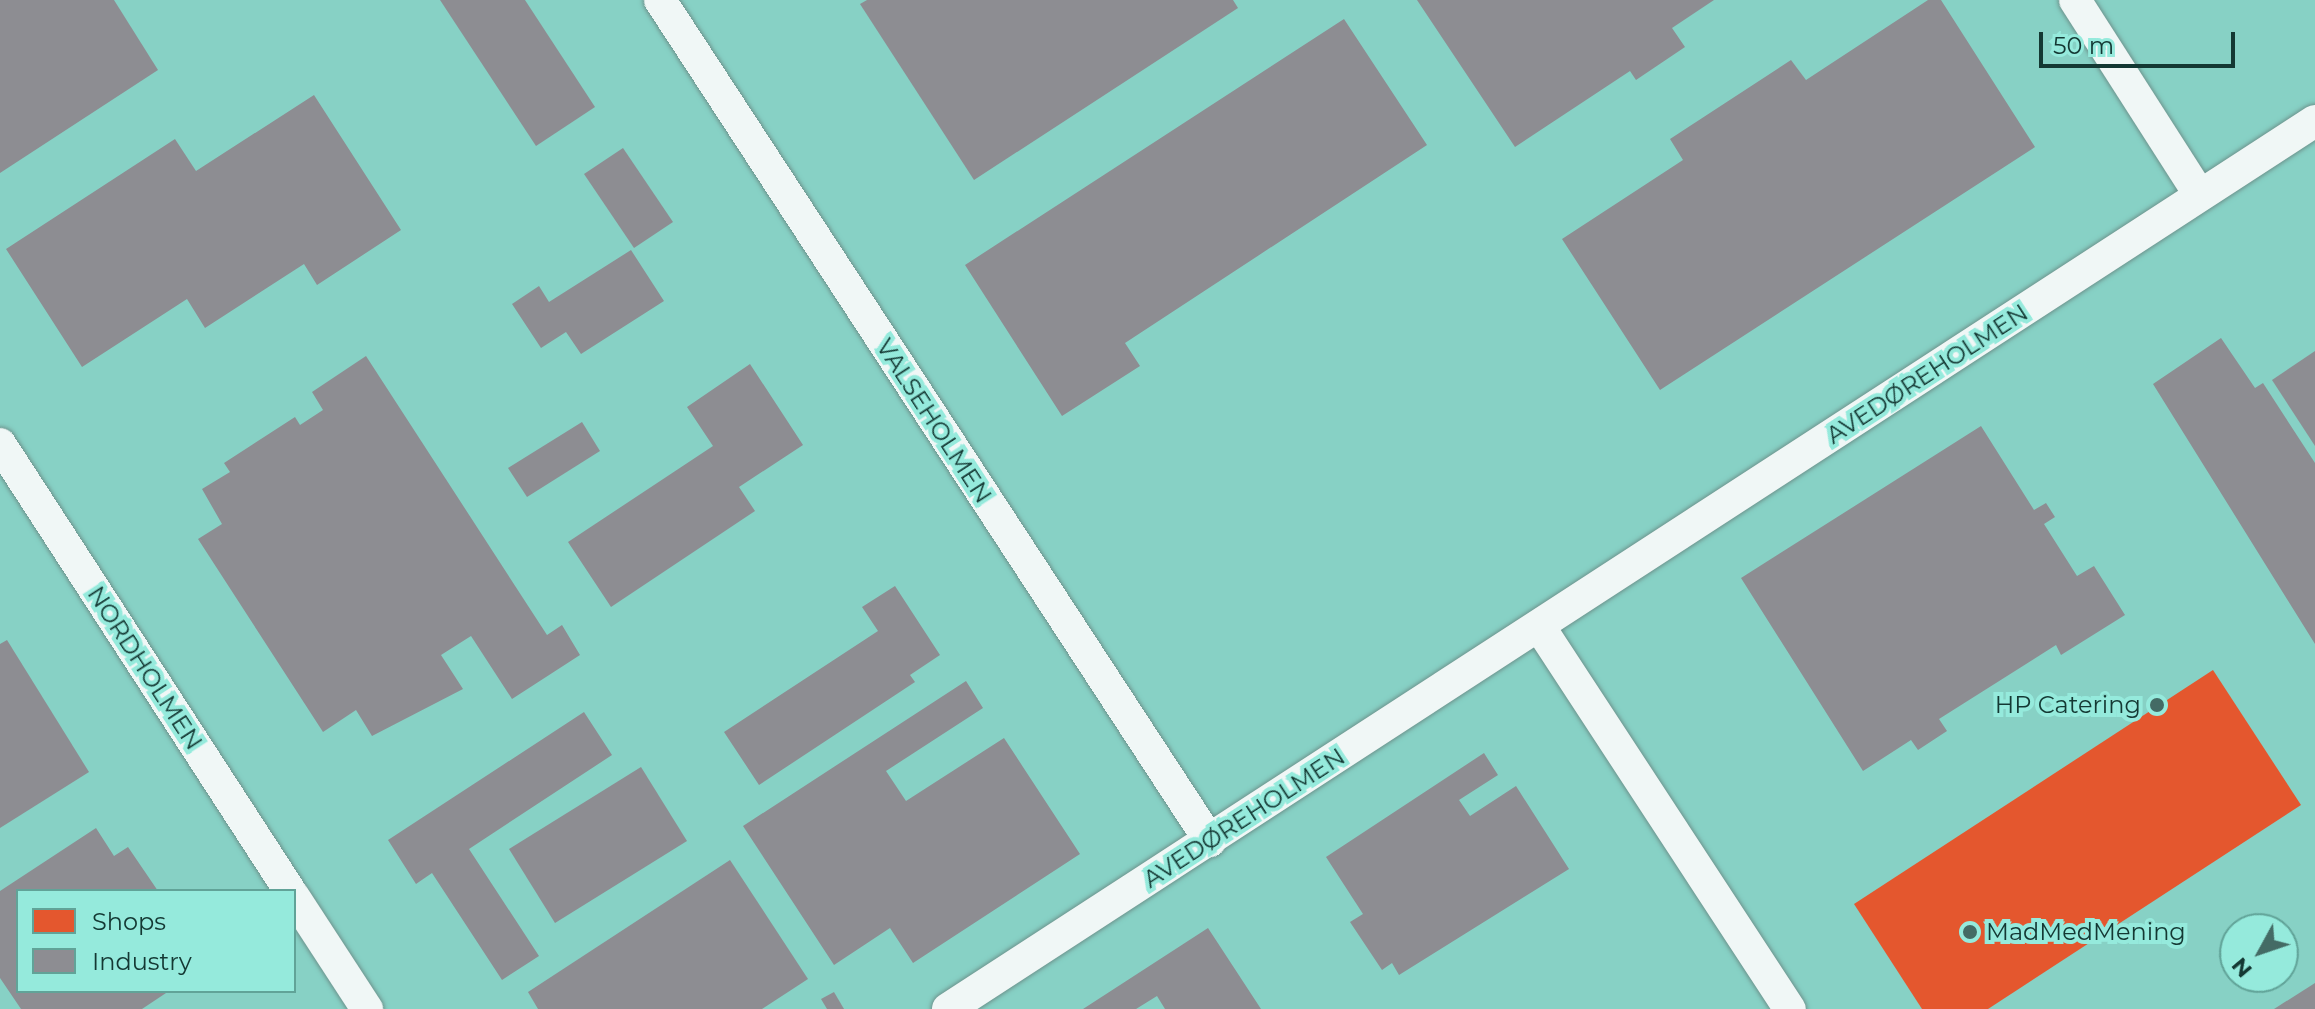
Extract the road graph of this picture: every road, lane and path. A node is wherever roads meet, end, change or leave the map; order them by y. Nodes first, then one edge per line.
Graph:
1 (660, 0) edge
2 (2075, 0) edge
3 (2315, 121) edge
4 (2199, 194) junction
5 (0, 444) edge
6 (1539, 626) junction
7 (1210, 841) junction
8 (289, 889) edge
9 (296, 900) edge
10 (367, 1009) edge
11 (948, 1009) edge
12 (1790, 1009) edge

1 - 7 street, VALSEHOLMEN
2 - 4 street
3 - 4 street, AVEDØREHOLMEN
4 - 6 street, AVEDØREHOLMEN
5 - 8 street, NORDHOLMEN
6 - 7 street, AVEDØREHOLMEN
6 - 12 street
7 - 11 street, AVEDØREHOLMEN
9 - 10 street

